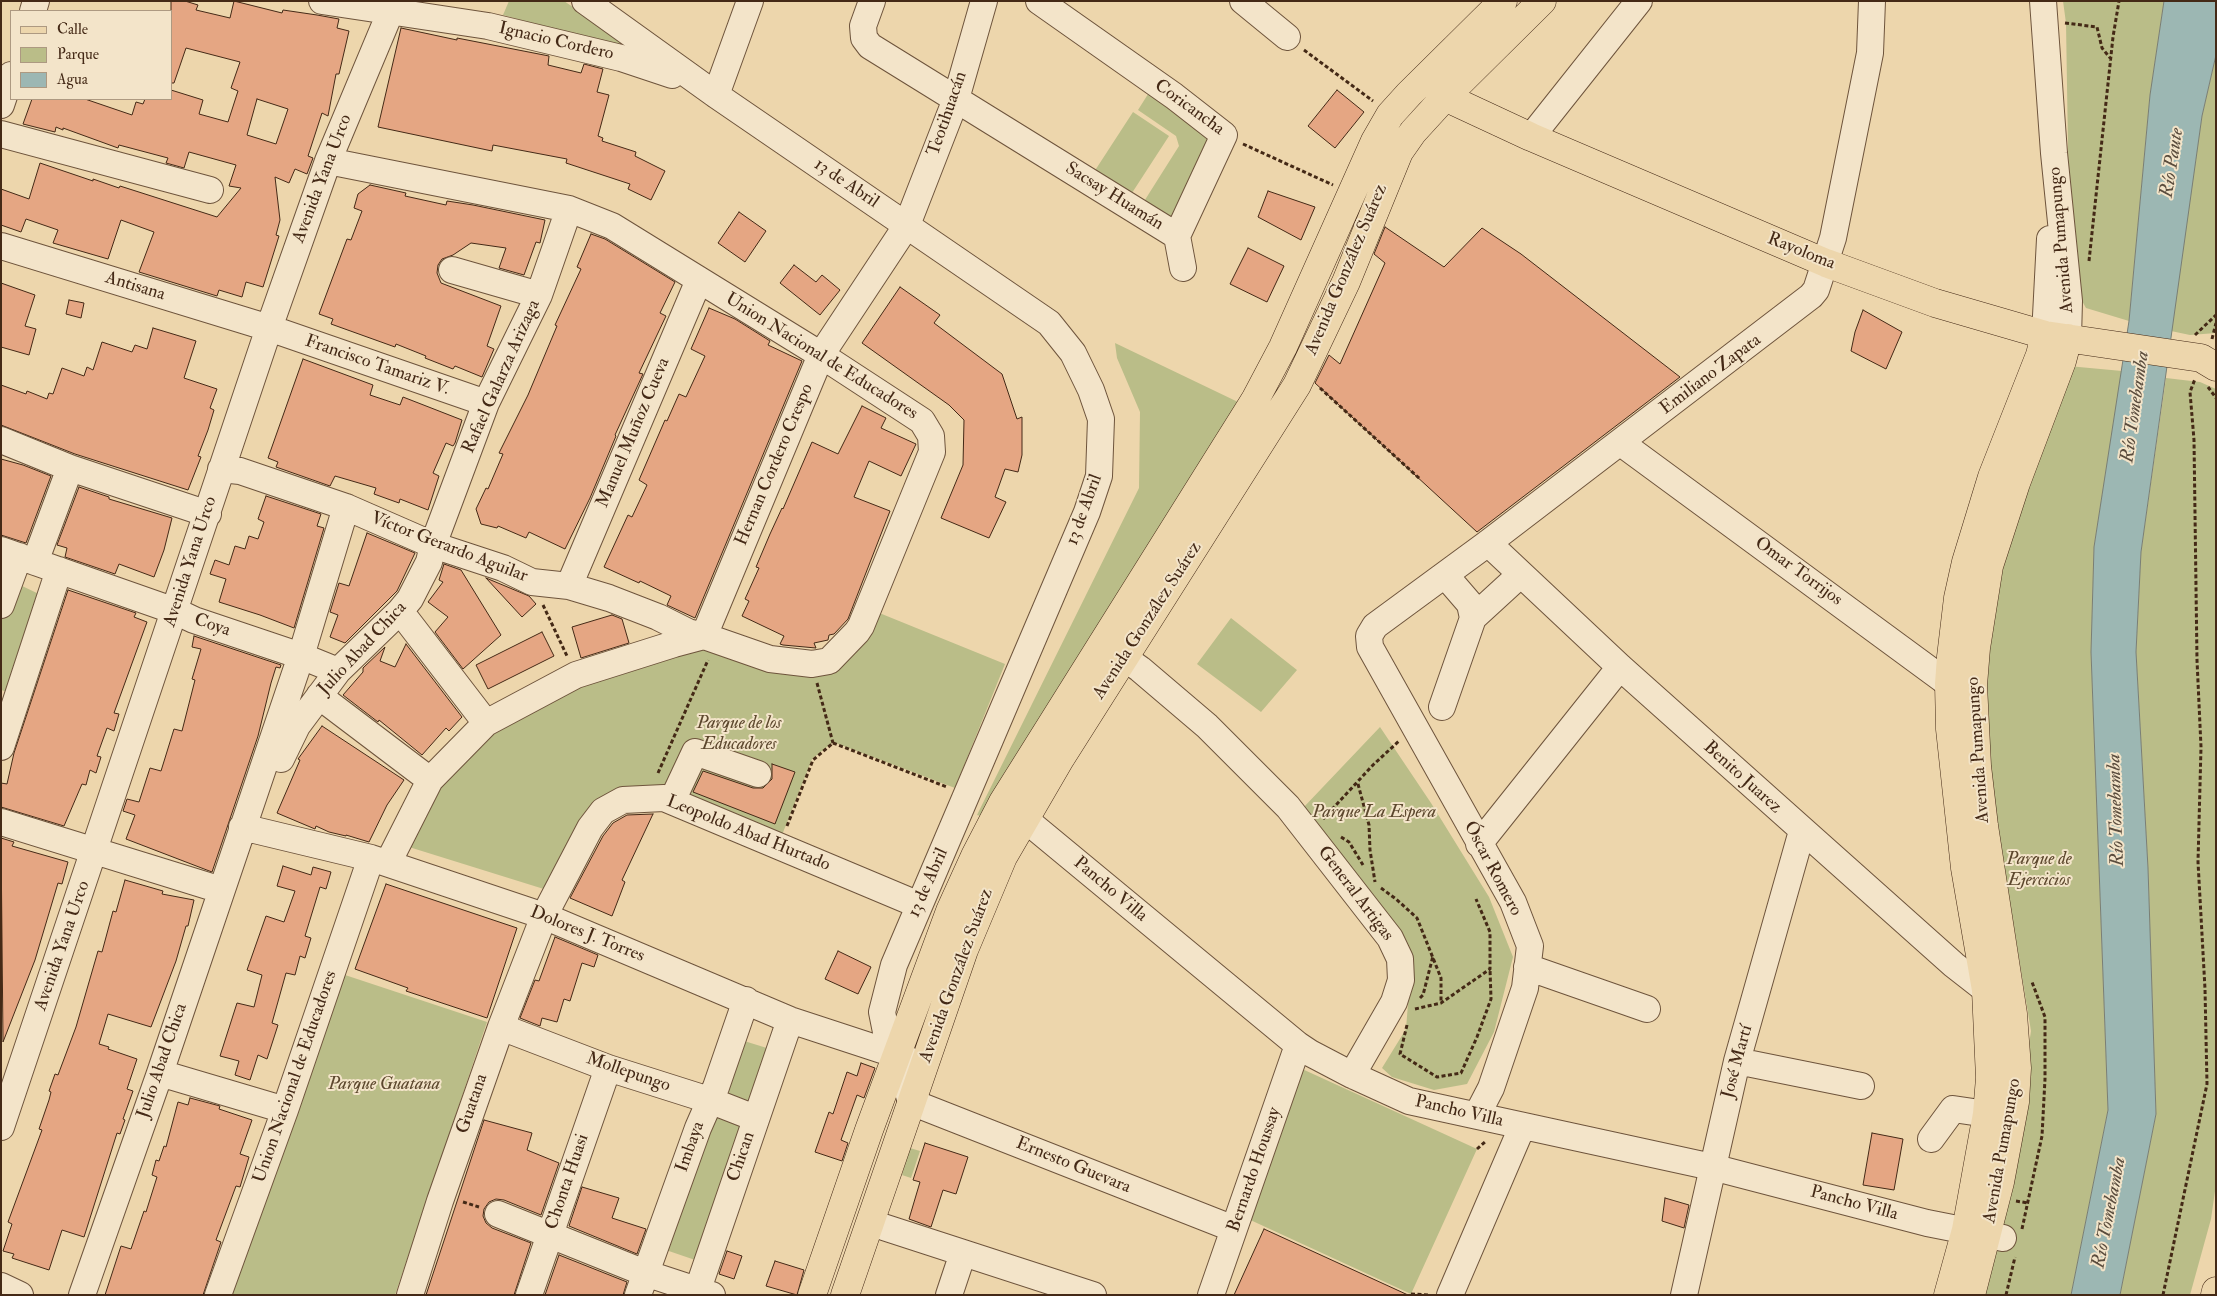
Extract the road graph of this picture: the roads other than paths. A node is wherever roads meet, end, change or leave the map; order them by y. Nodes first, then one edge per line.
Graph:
1 (322, 1) edge
2 (585, 1) edge
3 (750, 1) edge
4 (872, 1) edge
5 (984, 1) edge
6 (1039, 1) edge
7 (1243, 1) edge
8 (1503, 1) edge
9 (1542, 1) edge
10 (1639, 1) edge
11 (1872, 1) edge
12 (393, 7) edge
13 (2045, 13) edge
14 (1287, 37) road end
15 (1427, 76) junction
16 (10, 78) edge
17 (716, 95) junction
18 (1445, 97) junction
19 (956, 99) junction
20 (1, 105) edge
21 (1, 134) edge
22 (1224, 135) joint
23 (1531, 137) junction
24 (328, 161) junction
25 (210, 190) dead end
26 (569, 209) junction
27 (907, 225) junction
28 (1178, 236) junction
29 (1, 246) edge
30 (1826, 263) junction
31 (1183, 268) dead end
32 (452, 270) dead end
33 (699, 280) junction
34 (539, 295) junction
35 (269, 328) junction
36 (2064, 337) junction
37 (821, 355) junction
38 (2212, 360) edge
39 (486, 403) junction
40 (1, 440) edge
41 (1621, 443) junction
42 (70, 468) junction
43 (221, 469) junction
44 (346, 508) junction
45 (208, 514) junction
46 (1488, 543) junction
47 (433, 545) junction
48 (29, 560) edge
49 (1520, 574) junction
50 (1445, 575) junction
51 (569, 586) junction
52 (1, 605) edge
53 (400, 611) junction
54 (175, 612) junction
55 (1473, 618) junction
56 (1369, 636) joint
57 (711, 638) junction
58 (1114, 650) junction
59 (301, 656) junction
60 (1620, 667) junction
61 (338, 671) junction
62 (1968, 684) junction
63 (319, 696) junction
64 (8, 699) edge
65 (1442, 707) dead end
66 (486, 723) junction
67 (1, 747) edge
68 (758, 774) dead end
69 (430, 780) junction
70 (660, 800) junction
71 (1003, 802) junction
72 (1024, 819) junction
73 (1, 822) edge
74 (242, 827) junction
75 (1802, 831) junction
76 (1479, 844) junction
77 (94, 852) junction
78 (379, 861) junction
79 (221, 890) junction
80 (919, 905) junction
81 (544, 916) junction
82 (1528, 967) junction
83 (1997, 988) junction
84 (746, 1000) junction
85 (1647, 1009) dead end
86 (790, 1020) junction
87 (500, 1026) junction
88 (1298, 1045) junction
89 (897, 1055) junction
90 (1738, 1061) junction
91 (924, 1064) junction
92 (608, 1068) junction
93 (160, 1073) junction
94 (1352, 1075) junction
95 (1861, 1086) dead end
96 (709, 1100) junction
97 (911, 1102) junction
98 (285, 1110) junction
99 (1987, 1114) junction
100 (1477, 1115) junction
101 (755, 1118) junction
102 (1522, 1127) junction
103 (1, 1128) edge
104 (1931, 1139) dead end
105 (1712, 1167) junction
106 (498, 1214) road end
107 (870, 1223) junction
108 (1234, 1230) junction
109 (1985, 1234) junction
110 (550, 1235) junction
111 (963, 1253) junction
112 (642, 1284) edge
113 (1, 1286) edge
114 (1044, 1287) edge
115 (2216, 1291) edge
116 (702, 1293) edge
117 (20, 1295) edge
118 (82, 1295) edge
119 (218, 1295) edge
120 (410, 1295) edge
121 (529, 1295) edge
122 (812, 1295) edge
123 (845, 1295) edge
124 (949, 1295) edge
125 (1093, 1295) edge
126 (1211, 1295) edge
127 (1450, 1295) edge
128 (1684, 1295) edge
129 (1948, 1295) edge
130 (1971, 1295) edge
131 (2215, 1295) edge

1 - 12 street, Ignacio Cordero
2 - 17 street, 13 de Abril
3 - 17 street
4 - 19 street, Sacsay Huamán
5 - 19 street, Teotihuacán
6 - 22 street, Coricancha
7 - 14 street
8 - 15 main road, Avenida González Suárez
9 - 18 main road, Avenida González Suárez
10 - 23 street
11 - 30 street, Emiliano Zapata
12 - 17 street, Ignacio Cordero
12 - 24 street, Avenida Yana Urco
13 - 36 street, Avenida Pumapungo
15 - 18 main road, Rayoloma
15 - 58 main road, Avenida González Suárez
16 - 20 street
17 - 27 street, 13 de Abril
18 - 23 main road, Rayoloma
18 - 58 main road, Avenida González Suárez
19 - 27 street, Teotihuacán
19 - 28 street, Sacsay Huamán
21 - 25 street
22 - 28 street, Sacsay Huamán
23 - 30 main road, Rayoloma
24 - 26 street, Union Nacional de Educadores
24 - 35 street, Avenida Yana Urco
26 - 33 street, Union Nacional de Educadores
26 - 34 street, Rafael Galarza Arizaga
27 - 37 street, Hernan Cordero Crespo
27 - 80 street, 13 de Abril
28 - 31 street
29 - 35 street, Antisana
30 - 36 main road, Rayoloma
30 - 41 street, Emiliano Zapata
32 - 34 street
33 - 37 street, Union Nacional de Educadores
33 - 51 street, Manuel Muñoz Cueva
34 - 39 street, Rafael Galarza Arizaga
35 - 39 street, Francisco Tamariz V.
35 - 43 street, Avenida Yana Urco
36 - 38 main road, Rayoloma
36 - 62 main road, Avenida Pumapungo
37 - 57 street, Hernan Cordero Crespo
37 - 57 street, Union Nacional de Educadores
39 - 47 street, Rafael Galarza Arizaga
40 - 42 street
41 - 46 street, Emiliano Zapata
41 - 62 street, Omar Torrijos
42 - 45 street
42 - 48 street
43 - 44 street, Víctor Gerardo Aguilar
43 - 45 street, Avenida Yana Urco
44 - 47 street, Víctor Gerardo Aguilar
44 - 59 street, Julio Abad Chica
45 - 54 street, Avenida Yana Urco
46 - 49 street, Benito Juarez
46 - 50 street, Emiliano Zapata
47 - 51 street, Víctor Gerardo Aguilar
47 - 53 street, Julio Abad Chica
48 - 52 street
48 - 54 street, Coya
48 - 64 street
49 - 55 street
49 - 60 street, Benito Juarez
50 - 55 street
50 - 56 street, Emiliano Zapata
51 - 57 street, Víctor Gerardo Aguilar
53 - 61 street, Julio Abad Chica
53 - 66 street
54 - 59 street, Coya
54 - 77 street, Avenida Yana Urco
55 - 65 street
56 - 76 street, Óscar Romero
57 - 66 street, Union Nacional de Educadores
58 - 71 main road, Avenida González Suárez
58 - 72 main road, Avenida González Suárez
58 - 94 street, General Artigas
59 - 61 street, Coya
59 - 74 street, Julio Abad Chica
60 - 75 street, Benito Juarez
60 - 76 street
61 - 63 street, Julio Abad Chica
62 - 83 main road, Avenida Pumapungo
63 - 69 street
63 - 74 street, Julio Abad Chica
64 - 67 street
66 - 69 street, Union Nacional de Educadores
68 - 70 street
69 - 78 street, Union Nacional de Educadores
70 - 80 street, Leopoldo Abad Hurtado
70 - 81 street, Leopoldo Abad Hurtado
71 - 72 street, Pancho Villa
71 - 89 main road, Avenida González Suárez
72 - 88 street, Pancho Villa
72 - 91 main road, Avenida González Suárez
73 - 77 street
74 - 78 street, Dolores J. Torres
74 - 79 street, Julio Abad Chica
75 - 83 street, Benito Juarez
75 - 90 street, José Martí
76 - 82 street, Óscar Romero
77 - 79 street
77 - 103 street, Avenida Yana Urco
78 - 81 street, Dolores J. Torres
78 - 98 street, Union Nacional de Educadores
79 - 93 street, Julio Abad Chica
80 - 89 street, 13 de Abril
81 - 84 street, Dolores J. Torres
81 - 87 street, Guatana
82 - 85 street
82 - 100 street, Óscar Romero
83 - 99 main road, Avenida Pumapungo
83 - 109 main road, Avenida Pumapungo
84 - 86 street, Dolores J. Torres
84 - 96 street, Imbaya
86 - 89 street, Dolores J. Torres
86 - 101 street, Chican
87 - 92 street, Mollepungo
87 - 120 street, Guatana
88 - 94 street, Pancho Villa
88 - 108 street, Bernardo Houssay
89 - 91 street, Dolores J. Torres
89 - 97 street, 13 de Abril
89 - 122 main road, Avenida González Suárez
90 - 95 street
90 - 105 street, José Martí
91 - 97 main road, Avenida González Suárez
92 - 96 street, Mollepungo
92 - 110 street, Chonta Huasi
93 - 98 street
93 - 118 street, Julio Abad Chica
94 - 100 street, Pancho Villa
96 - 101 street, Mollepungo
96 - 112 street, Imbaya
97 - 107 main road, Avenida González Suárez
97 - 108 street, Ernesto Guevara
98 - 119 street, Union Nacional de Educadores
99 - 104 street
99 - 109 main road, Avenida Pumapungo
100 - 102 street, Pancho Villa
101 - 116 street, Chican
102 - 105 street, Pancho Villa
102 - 127 street
105 - 109 street, Pancho Villa
105 - 128 street, José Martí
106 - 110 street
107 - 111 street
107 - 123 main road, Avenida González Suárez
108 - 126 street, Bernardo Houssay
109 - 129 main road, Avenida Pumapungo
109 - 130 main road, Avenida Pumapungo
110 - 112 street
110 - 121 street, Chonta Huasi
111 - 114 street
111 - 124 street
112 - 116 street
113 - 117 street
114 - 125 street
115 - 131 main road

